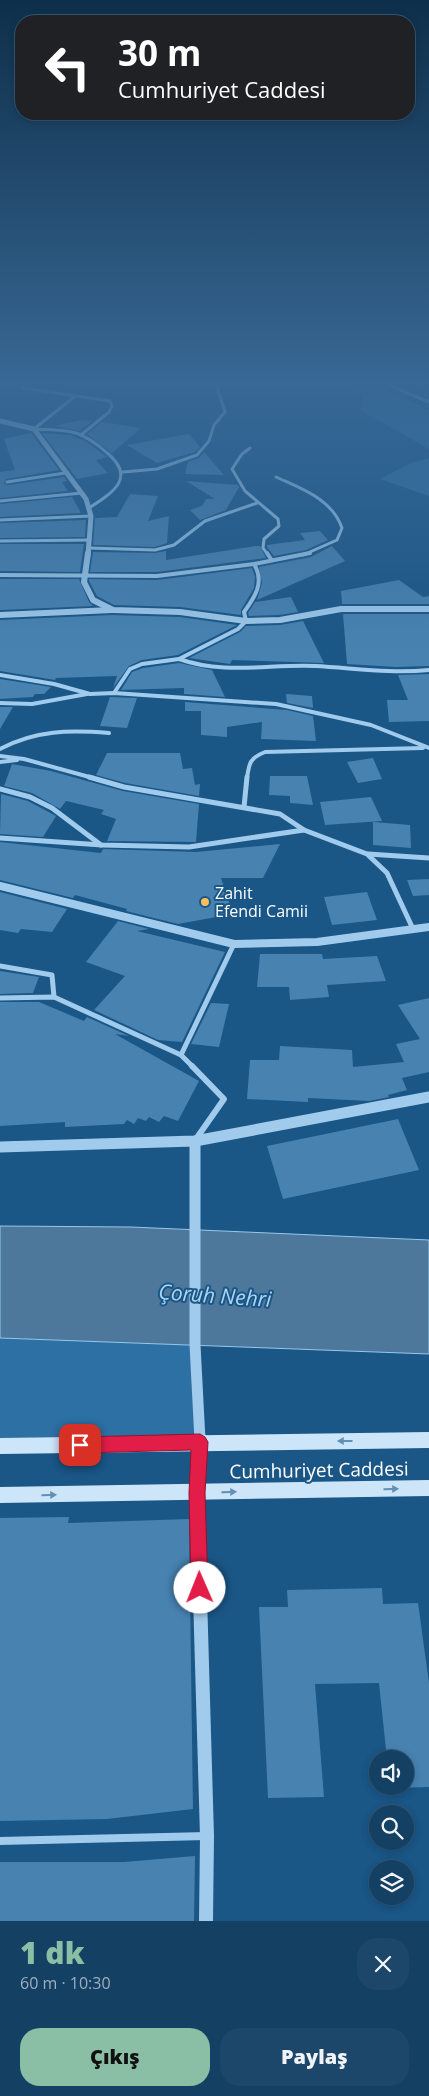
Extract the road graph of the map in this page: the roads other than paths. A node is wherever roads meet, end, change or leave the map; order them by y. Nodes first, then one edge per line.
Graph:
1 (63, 470) edge
2 (158, 470) edge
3 (232, 470) edge
4 (123, 472) joint
5 (65, 473) junction
6 (276, 477) dead end
7 (7, 482) dead end
8 (82, 493) junction
9 (0, 501) edge
10 (257, 503) junction
11 (89, 508) junction
12 (90, 516) junction
13 (0, 520) edge
14 (0, 540) edge
15 (90, 540) junction
16 (89, 548) junction
17 (271, 559) junction
18 (254, 564) junction
19 (84, 574) junction
20 (0, 575) edge
21 (429, 609) edge
22 (112, 610) junction
23 (0, 615) edge
24 (246, 621) junction
25 (179, 659) junction
26 (429, 670) edge
27 (0, 675) edge
28 (114, 693) junction
29 (90, 694) junction
30 (0, 703) edge
31 (109, 733) dead end
32 (427, 748) edge
33 (0, 749) edge
34 (0, 756) edge
35 (24, 759) junction
36 (0, 762) edge
37 (0, 789) edge
38 (244, 807) junction
39 (304, 830) junction
40 (0, 838) edge
41 (102, 845) junction
42 (367, 854) junction
43 (429, 858) edge
44 (0, 886) edge
45 (429, 927) edge
46 (413, 929) junction
47 (234, 944) junction
48 (0, 966) edge
49 (54, 997) junction
50 (0, 998) edge
51 (181, 1055) junction
52 (429, 1097) edge
53 (195, 1141) junction
54 (0, 1147) edge
55 (196, 1230) joint
56 (429, 1440) edge
57 (200, 1442) junction
58 (0, 1446) edge
59 (429, 1488) edge
60 (197, 1493) junction
61 (0, 1495) edge
62 (207, 1836) junction
63 (0, 1841) edge
64 (206, 1921) edge

1 - 5 street
2 - 4 street
3 - 10 street
4 - 11 street
5 - 7 street
5 - 8 street
6 - 17 street
8 - 9 street
8 - 11 street
10 - 16 street
10 - 17 street
11 - 12 street
12 - 13 street
12 - 15 street
14 - 15 street
15 - 16 street
16 - 19 street
17 - 18 street
18 - 19 street
18 - 24 street
19 - 20 street
19 - 22 street
21 - 24 street
22 - 23 street
22 - 24 street
24 - 25 street
25 - 26 street
25 - 28 street
27 - 29 street
28 - 29 street
28 - 32 street
29 - 30 street
31 - 33 street
32 - 38 street
34 - 35 street
35 - 36 street
35 - 38 street
37 - 41 street
38 - 39 street
39 - 41 street
39 - 42 street
40 - 41 street
42 - 43 street
42 - 46 street
44 - 47 street
45 - 46 street
46 - 47 street
47 - 51 street
48 - 49 street
49 - 50 street
49 - 51 street
51 - 53 street
52 - 53 street
53 - 54 street
53 - 55 street
55 - 57 street
56 -> 57 main road, Cumhuriyet Caddesi
57 - 58 main road, Cumhuriyet Caddesi
57 - 60 street
60 -> 59 main road, Cumhuriyet Caddesi
61 -> 60 main road, Cumhuriyet Caddesi
60 - 62 street
62 - 63 street
62 - 64 street

